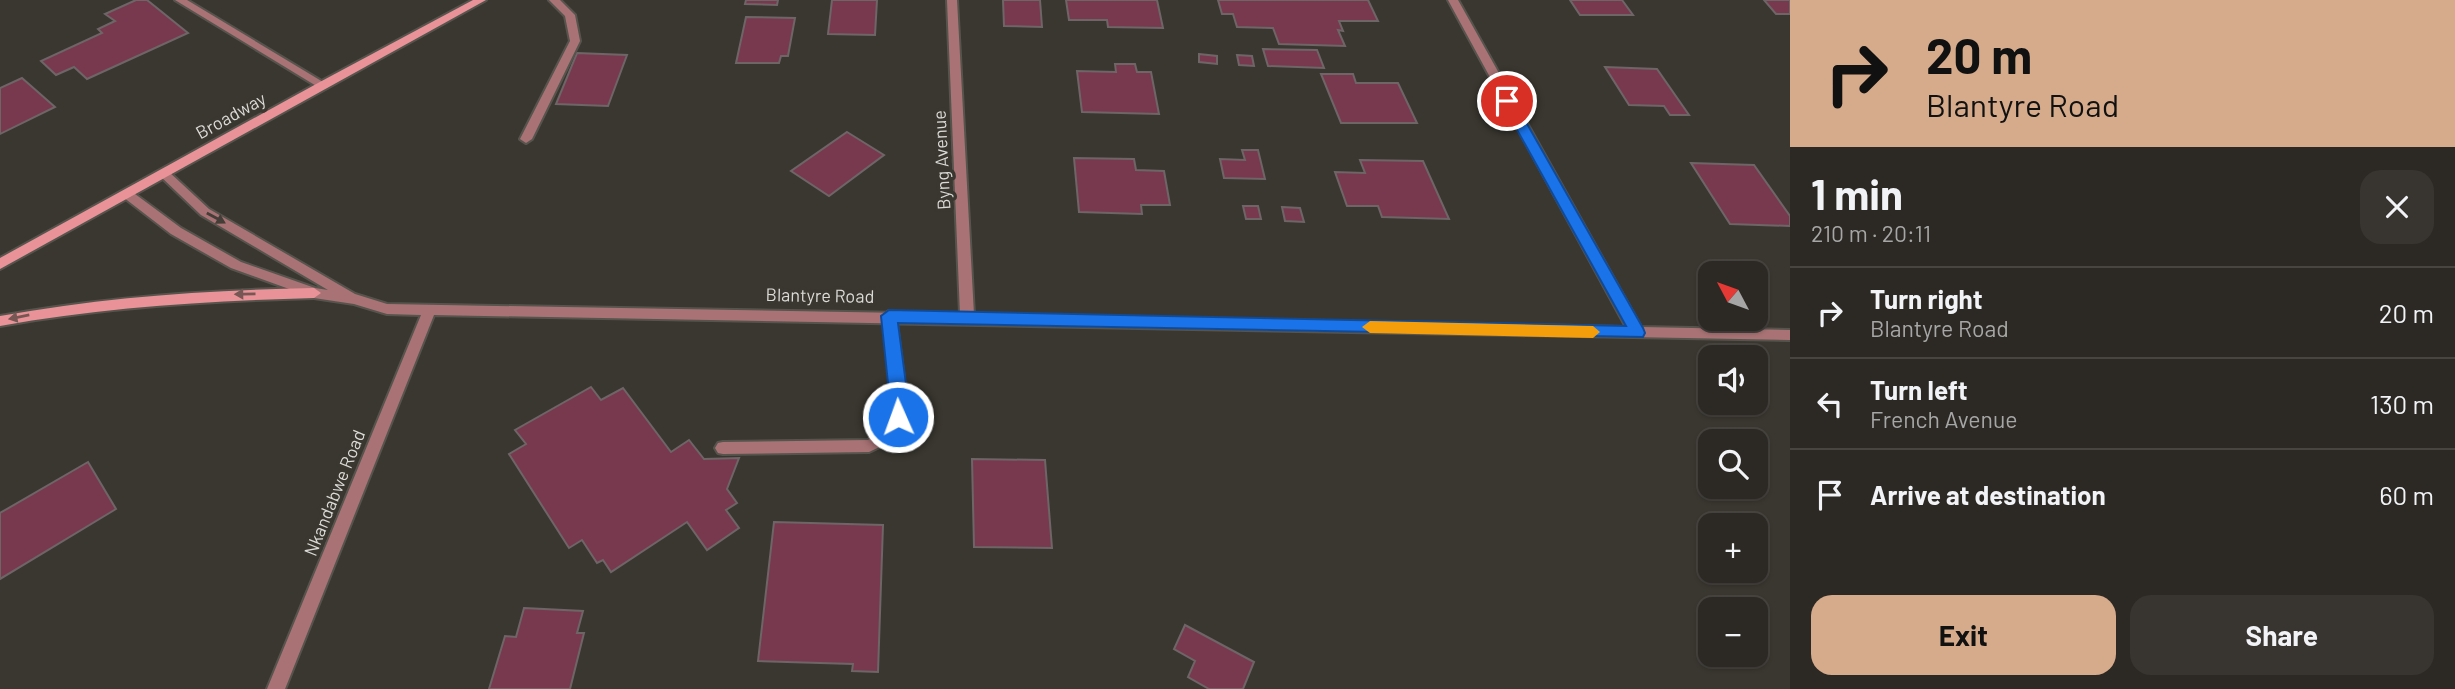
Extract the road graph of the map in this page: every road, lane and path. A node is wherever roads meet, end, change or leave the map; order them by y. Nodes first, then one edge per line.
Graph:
1 (180, 0) edge
2 (481, 0) edge
3 (554, 0) edge
4 (952, 0) edge
5 (1453, 0) edge
6 (322, 85) junction
7 (526, 139) dead end
8 (164, 174) junction
9 (127, 194) junction
10 (0, 264) edge
11 (314, 293) junction
12 (354, 299) junction
13 (429, 311) junction
14 (889, 316) junction
15 (967, 318) junction
16 (0, 321) edge
17 (1637, 333) junction
18 (1790, 335) edge
19 (723, 449) dead end
20 (276, 689) edge

1 - 6 street
2 - 6 main road, Broadway
3 - 7 street
4 - 15 street, Byng Avenue
5 - 17 street
6 - 8 main road, Broadway
8 - 9 main road, Broadway
8 -> 12 street
9 - 10 main road, Broadway
9 - 11 street, Blantyre Road
11 - 12 street, Blantyre Road
11 -> 16 main road
12 - 13 street, Blantyre Road
13 - 14 street, Blantyre Road
13 - 20 street, Nkandabwe Road
14 - 15 street, Blantyre Road
14 - 19 street
15 - 17 street, Blantyre Road
17 - 18 street, Blantyre Road

